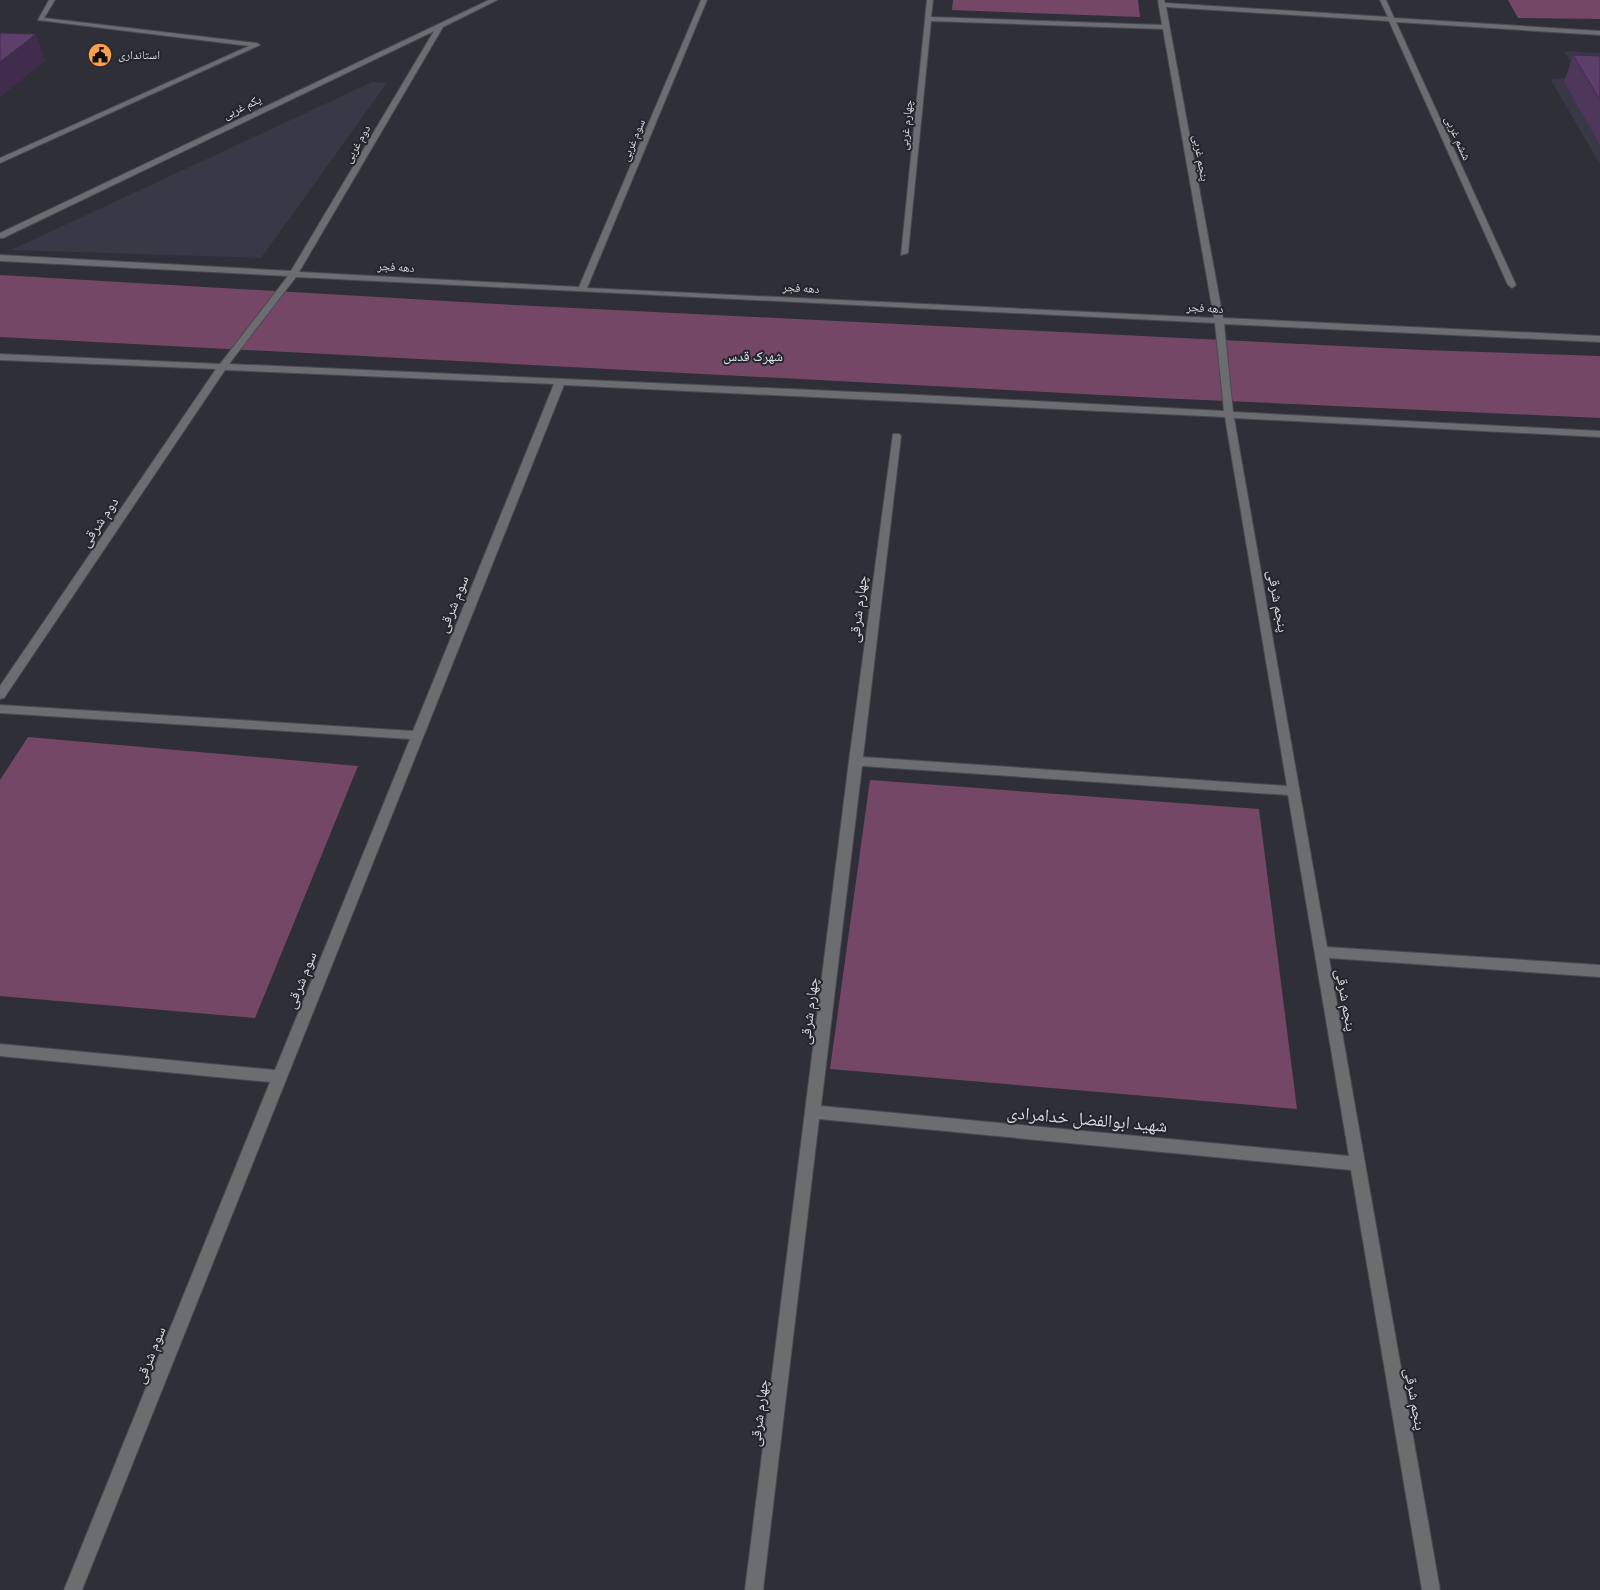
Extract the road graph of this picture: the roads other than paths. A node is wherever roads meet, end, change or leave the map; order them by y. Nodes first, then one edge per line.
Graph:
1 (52, 0) edge
2 (494, 0) edge
3 (704, 0) edge
4 (930, 0) edge
5 (1383, 0) edge
6 (1161, 3) edge
7 (928, 19) junction
8 (1391, 19) junction
9 (440, 26) junction
10 (1166, 27) junction
11 (1600, 33) edge
12 (0, 161) edge
13 (0, 236) edge
14 (904, 253) dead end
15 (0, 258) edge
16 (294, 274) junction
17 (1512, 285) dead end
18 (582, 290) junction
19 (1219, 321) junction
20 (1600, 338) edge
21 (0, 357) edge
22 (222, 367) junction
23 (560, 382) junction
24 (1229, 415) junction
25 (1600, 434) edge
26 (896, 436) dead end
27 (0, 695) edge
28 (0, 709) edge
29 (418, 734) junction
30 (855, 761) junction
31 (1294, 791) junction
32 (1322, 952) junction
33 (1600, 971) edge
34 (0, 1050) edge
35 (280, 1077) junction
36 (813, 1112) junction
37 (1358, 1164) junction
38 (73, 1590) edge
39 (754, 1590) edge
40 (1431, 1590) edge

1 - 12 street
2 - 9 street, یکم غربی
3 - 18 street, سوم غربی
4 - 7 street, چهارم غربی
5 - 8 street, ششم غربی
6 - 8 street
6 - 10 street, پنجم غربی
7 - 10 street
7 - 14 street, چهارم غربی
8 - 11 street
8 - 17 street, ششم غربی
9 - 13 street, یکم غربی
9 - 16 street, دوم غربی
10 - 19 street, پنجم غربی
15 - 16 street, دهه فجر
16 - 18 street, دهه فجر
16 - 22 street, دوم غربی
18 - 19 street, دهه فجر
19 - 20 street, دهه فجر
19 - 24 street, پنجم غربی
21 - 22 street
22 - 23 street
22 - 27 street, دوم شرقی
23 - 24 street
23 - 29 street, سوم شرقی
24 - 25 street
24 - 31 street, پنجم شرقی
26 - 30 street, چهارم شرقی
28 - 29 street
29 - 35 street, سوم شرقی
30 - 31 street
30 - 36 street, چهارم شرقی
31 - 32 street, پنجم شرقی
32 - 33 street
32 - 37 street, پنجم شرقی
34 - 35 street
35 - 38 street, سوم شرقی
36 - 37 street, شهید ابوالفضل خدامرادی
36 - 39 street, چهارم شرقی
37 - 40 street, پنجم شرقی

